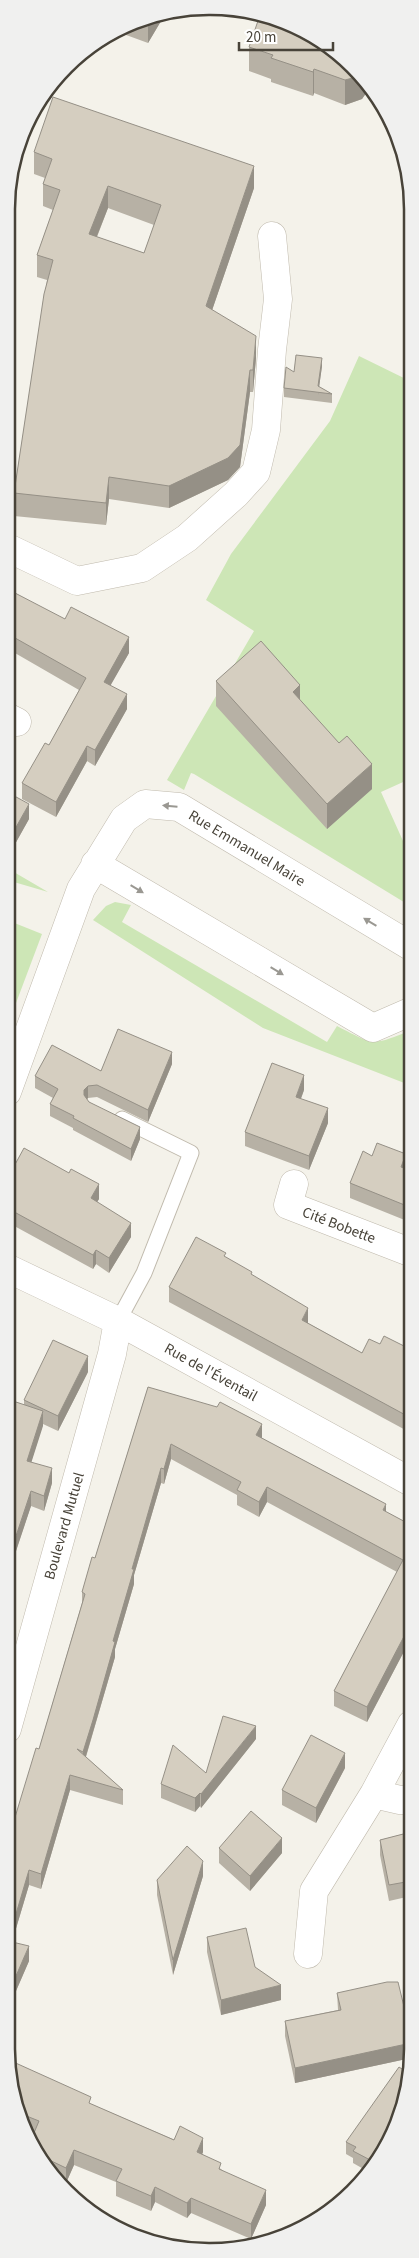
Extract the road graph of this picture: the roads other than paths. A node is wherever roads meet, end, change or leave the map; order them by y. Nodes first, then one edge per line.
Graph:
1 (272, 236) dead end
2 (15, 551) edge
3 (95, 864) junction
4 (404, 942) edge
5 (404, 1014) edge
6 (15, 1070) edge
7 (111, 1114) edge
8 (294, 1184) dead end
9 (404, 1250) edge
10 (15, 1272) edge
11 (118, 1322) junction
12 (404, 1478) edge
13 (15, 1697) edge
14 (404, 1738) edge
15 (374, 1794) junction
16 (404, 1800) edge
17 (308, 1954) dead end

1 - 2 street
4 -> 3 street, Rue Emmanuel Maire
3 -> 5 street
3 - 6 street, Rue Emmanuel Maire
7 - 11 lane
8 - 9 street, Cité Bobette
10 - 11 street, Rue de l'Éventail
11 - 12 street, Rue de l'Éventail
11 - 13 street, Boulevard Mutuel
14 - 15 street
15 - 16 street
15 - 17 street

